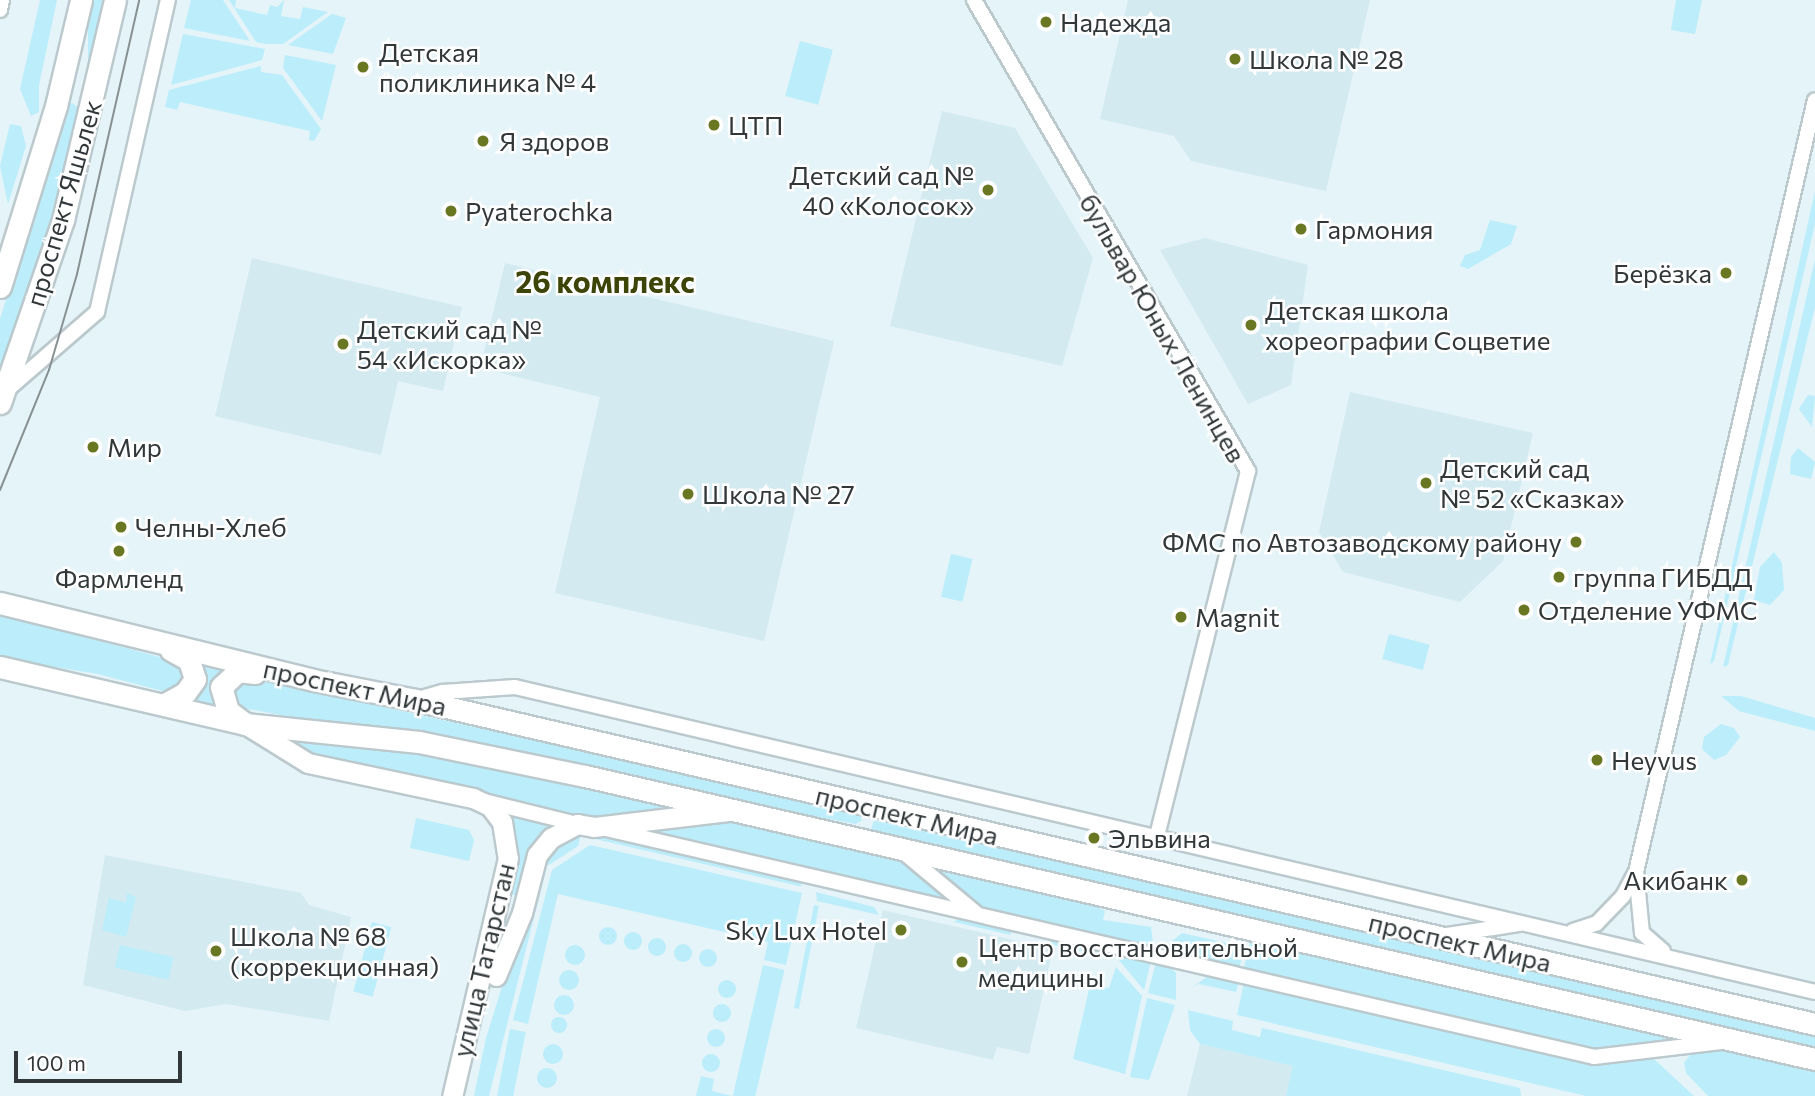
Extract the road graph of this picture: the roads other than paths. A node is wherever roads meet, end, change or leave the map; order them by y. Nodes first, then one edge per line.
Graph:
1 (2, 0) edge
2 (81, 0) edge
3 (115, 0) edge
4 (168, 0) edge
5 (974, 0) edge
6 (0, 10) edge
7 (1815, 100) edge
8 (56, 106) junction
9 (89, 117) junction
10 (0, 238) edge
11 (8, 263) junction
12 (0, 287) edge
13 (3, 398) edge
14 (0, 603) edge
15 (156, 642) junction
16 (0, 667) edge
17 (313, 680) junction
18 (416, 700) junction
19 (165, 704) junction
20 (244, 724) junction
21 (473, 798) junction
22 (857, 804) junction
23 (735, 811) junction
24 (586, 825) junction
25 (849, 837) junction
26 (1156, 840) junction
27 (899, 849) junction
28 (1636, 872) junction
29 (498, 905) junction
30 (522, 913) junction
31 (979, 916) junction
32 (1529, 923) junction
33 (1572, 932) junction
34 (1435, 937) junction
35 (1667, 954) junction
36 (1815, 992) edge
37 (1815, 1024) edge
38 (1729, 1040) junction
39 (1815, 1059) edge
40 (452, 1096) edge
41 (466, 1096) edge

1 - 6 street
2 - 8 main road, проспект Яшьлек
3 - 9 main road, проспект Яшьлек
4 - 13 street
5 - 26 street, бульвар Юных Ленинцев
7 - 28 street
8 - 9 main road
8 - 11 main road, проспект Яшьлек
9 - 13 main road, проспект Яшьлек
10 - 11 street
11 - 12 main road, проспект Яшьлек
14 - 15 main road, проспект Мира
15 - 17 main road, проспект Мира
15 - 19 main road
16 - 19 main road, проспект Мира
17 - 18 main road, проспект Мира
17 - 20 main road
18 - 22 main road, проспект Мира
18 - 26 street
19 - 20 main road, проспект Мира
20 - 21 street
20 - 23 main road, проспект Мира
21 - 24 street
21 - 29 street, улица Татарстан
22 - 25 main road
22 - 34 main road, проспект Мира
23 - 24 street
23 - 25 main road, проспект Мира
24 - 30 street, улица Татарстан
24 - 31 street
25 - 27 main road, проспект Мира
26 - 32 street
27 - 31 street
27 - 38 main road, проспект Мира
28 - 33 street
28 - 35 street
29 - 30 street
29 - 40 street, улица Татарстан
30 - 41 street, улица Татарстан
31 - 38 street
32 - 33 street
32 - 34 street
33 - 35 street
34 - 37 main road, проспект Мира
35 - 36 street
38 - 39 main road, проспект Мира

